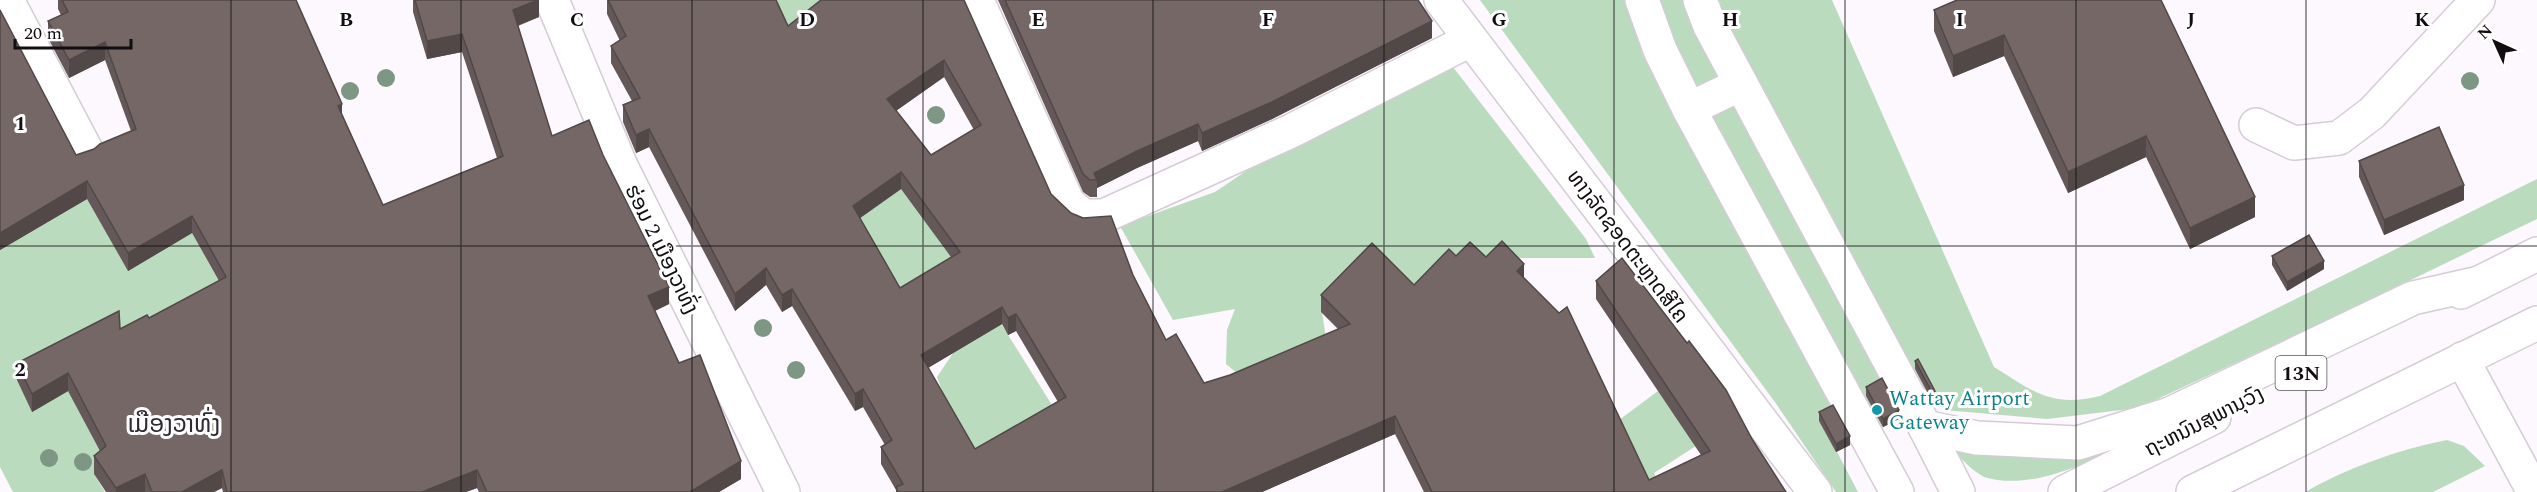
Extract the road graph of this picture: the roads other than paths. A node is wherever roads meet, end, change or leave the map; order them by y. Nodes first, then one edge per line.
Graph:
1 (7, 0) edge
2 (552, 0) edge
3 (977, 0) edge
4 (1441, 0) edge
5 (1642, 0) edge
6 (1700, 0) edge
7 (2478, 0) edge
8 (1470, 40) junction
9 (1741, 84) junction
10 (1689, 109) junction
11 (2256, 125) dead end
12 (86, 150) edge
13 (2537, 254) edge
14 (2479, 283) junction
15 (2537, 323) edge
16 (2462, 359) junction
17 (1925, 427) junction
18 (783, 492) edge
19 (1815, 492) edge
20 (1897, 492) edge
21 (1958, 492) edge
22 (2065, 492) edge
23 (2193, 492) edge
24 (2534, 492) edge

1 - 12 main road
2 - 18 main road, ຮ່ອມ 2 ເມືອງວາທົ່ງ
3 - 8 main road
4 - 8 main road, ທາງລັດຊອດຕະຫຼາດສີໄຄ
5 - 10 main road
6 - 9 main road
7 - 11 main road
8 - 19 main road, ທາງລັດຊອດຕະຫຼາດສີໄຄ
9 - 10 main road
9 - 17 main road
10 - 20 main road
13 - 14 main road, ຖະຫນົນສຸພານຸວົງ / 13N
14 - 17 main road
14 - 22 main road, ຖະຫນົນສຸພານຸວົງ / 13N
15 - 16 main road
16 - 23 main road
16 - 24 main road
17 - 21 main road

